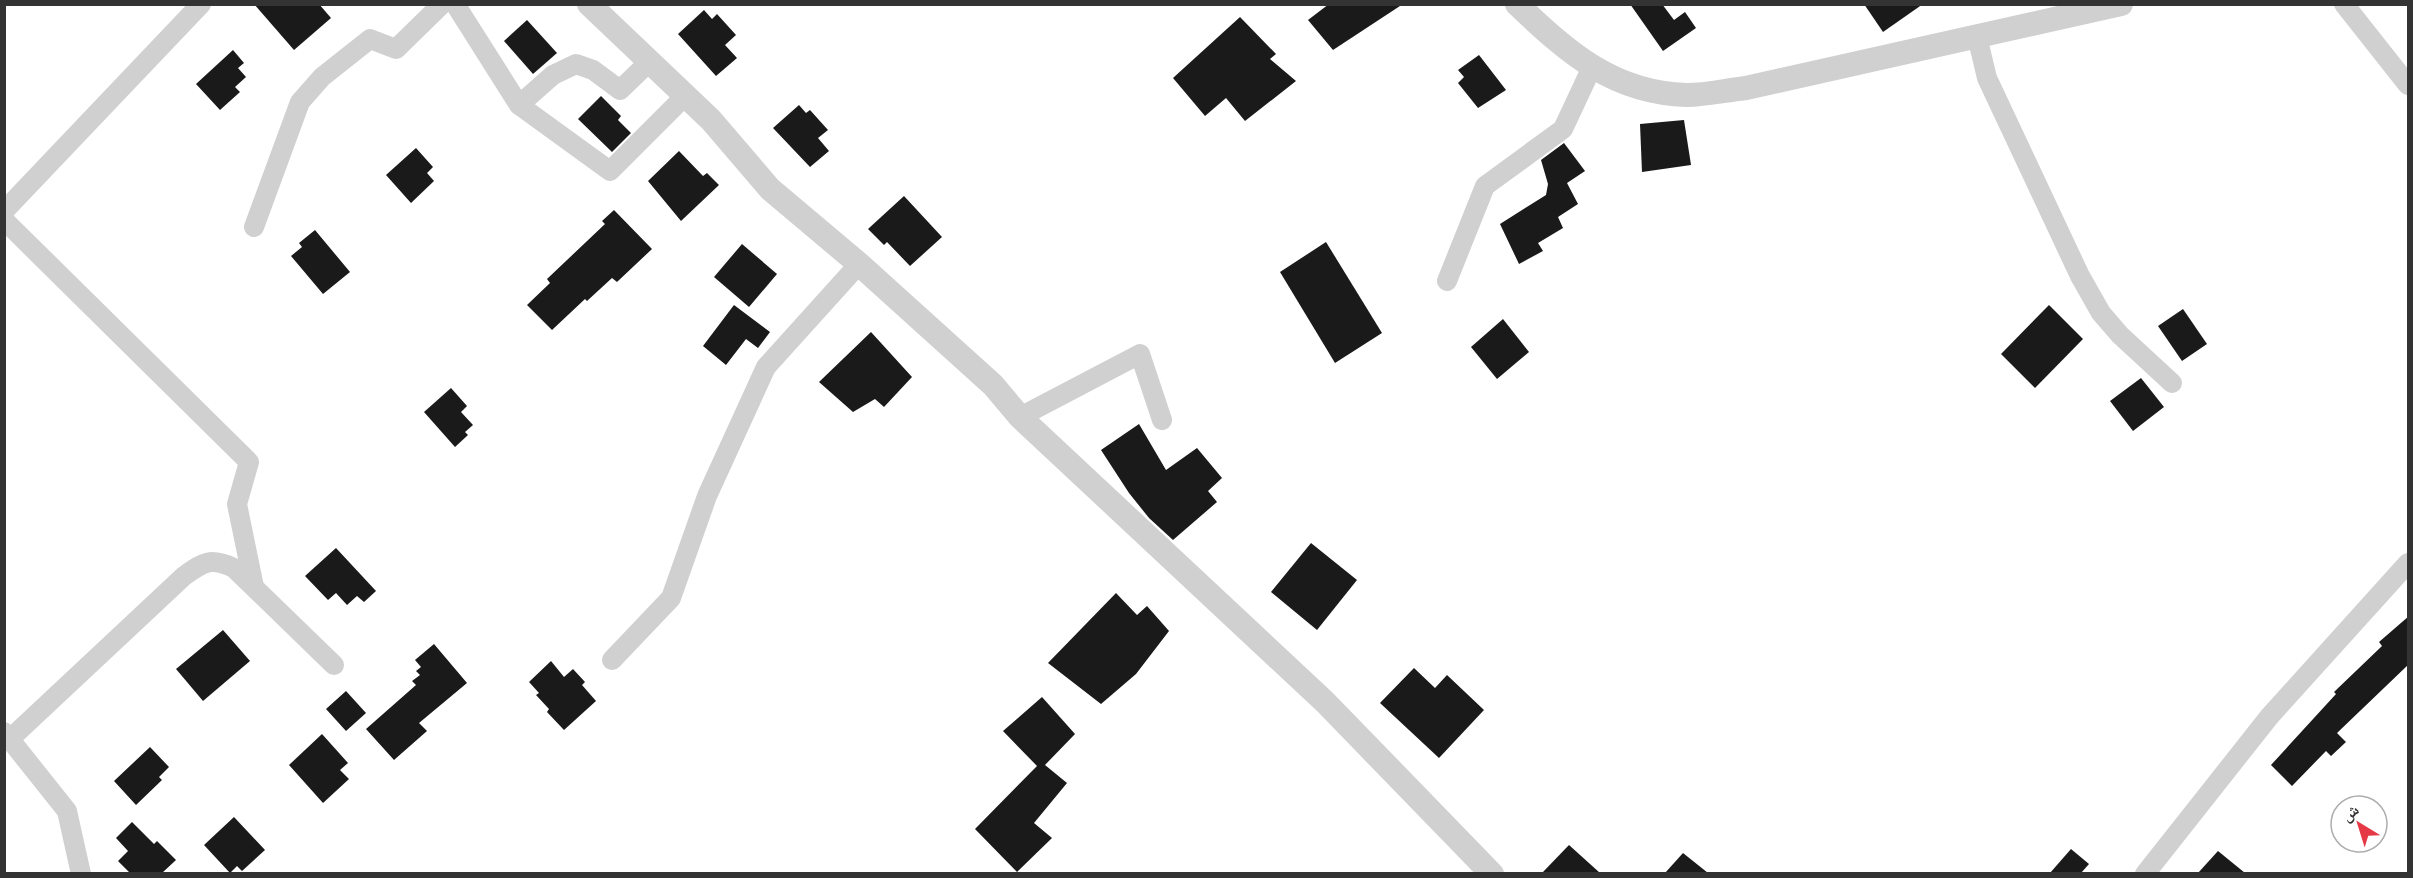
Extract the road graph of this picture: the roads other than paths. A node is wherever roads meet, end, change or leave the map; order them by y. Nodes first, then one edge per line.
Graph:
1 (201, 4) edge
2 (441, 4) edge
3 (455, 4) edge
4 (589, 4) edge
5 (1517, 4) edge
6 (2121, 4) edge
7 (2344, 4) edge
8 (1977, 36) junction
9 (648, 63) junction
10 (1592, 67) junction
11 (2409, 85) edge
12 (686, 95) junction
13 (519, 105) junction
14 (4, 211) edge
15 (4, 220) edge
16 (254, 227) dead end
17 (859, 264) junction
18 (1447, 281) dead end
19 (2172, 383) dead end
20 (1020, 417) junction
21 (1162, 420) dead end
22 (2409, 563) edge
23 (254, 587) junction
24 (612, 660) dead end
25 (334, 665) dead end
26 (8, 735) edge
27 (81, 873) edge
28 (1492, 873) edge
29 (2145, 873) edge

1 - 14 street
2 - 16 street
3 - 13 street
4 - 9 street
5 - 10 street
6 - 8 street
7 - 11 street
8 - 10 street
8 - 19 street
9 - 12 street
9 - 13 street
10 - 18 street
12 - 13 street
12 - 17 street
15 - 23 street
17 - 20 street
17 - 24 street
20 - 21 street
20 - 28 street
22 - 29 street
23 - 25 street
23 - 26 street
26 - 27 street

